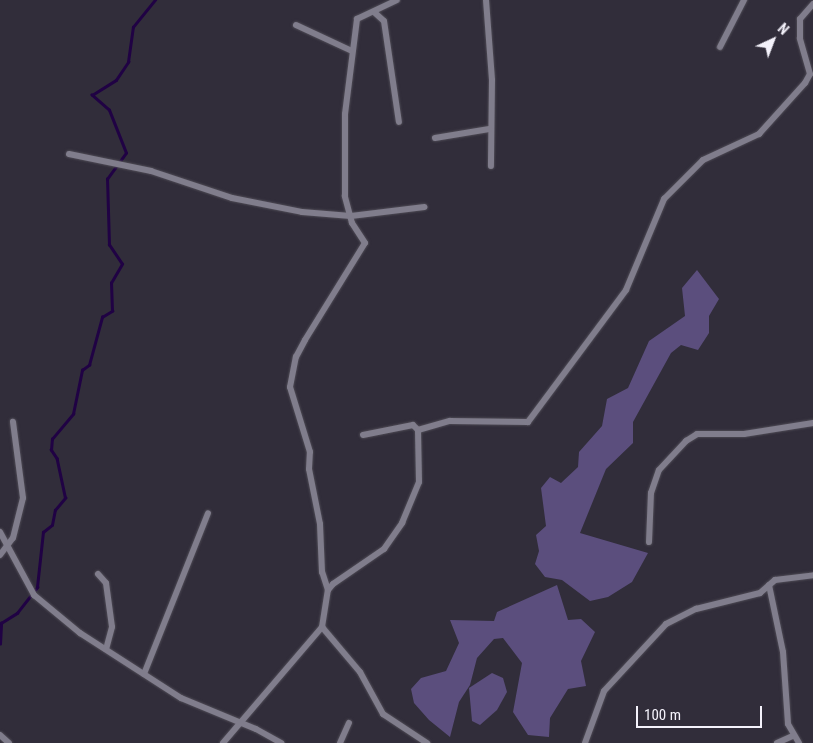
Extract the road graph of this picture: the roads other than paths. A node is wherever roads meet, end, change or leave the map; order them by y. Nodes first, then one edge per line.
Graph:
1 (397, 0) edge
2 (486, 0) edge
3 (744, 0) edge
4 (813, 4) edge
5 (374, 12) junction
6 (296, 25) dead end
7 (720, 47) dead end
8 (352, 51) junction
9 (399, 122) dead end
10 (489, 128) junction
11 (435, 138) dead end
12 (69, 154) dead end
13 (490, 166) dead end
14 (424, 208) dead end
15 (350, 216) junction
16 (13, 422) dead end
17 (813, 423) edge
18 (418, 430) junction
19 (363, 435) dead end
20 (208, 512) dead end
21 (0, 532) edge
22 (649, 542) dead end
23 (8, 547) junction
24 (0, 554) edge
25 (98, 574) dead end
26 (813, 575) edge
27 (769, 585) junction
28 (328, 590) junction
29 (322, 627) junction
30 (106, 649) junction
31 (144, 674) junction
32 (349, 723) dead end
33 (244, 724) junction
34 (0, 735) edge
35 (793, 736) junction
36 (9, 743) edge
37 (224, 743) edge
38 (281, 743) edge
39 (340, 743) edge
40 (426, 743) edge
41 (586, 743) edge
42 (777, 743) edge
43 (799, 743) edge

1 - 5 street
2 - 10 street
3 - 7 street
4 - 18 street
5 - 8 street
5 - 9 street
6 - 8 street
8 - 15 street
10 - 11 street
10 - 13 street
12 - 15 street
14 - 15 street
15 - 28 street
16 - 23 street
17 - 22 street
18 - 19 street
18 - 28 street
20 - 31 street
21 - 23 street
23 - 24 street
23 - 30 street
25 - 30 street
26 - 27 street
27 - 35 street
27 - 41 street
28 - 29 street
29 - 33 street
29 - 40 street
30 - 31 street
31 - 33 street
32 - 39 street
33 - 37 street
33 - 38 street
34 - 36 street
35 - 42 street
35 - 43 street

